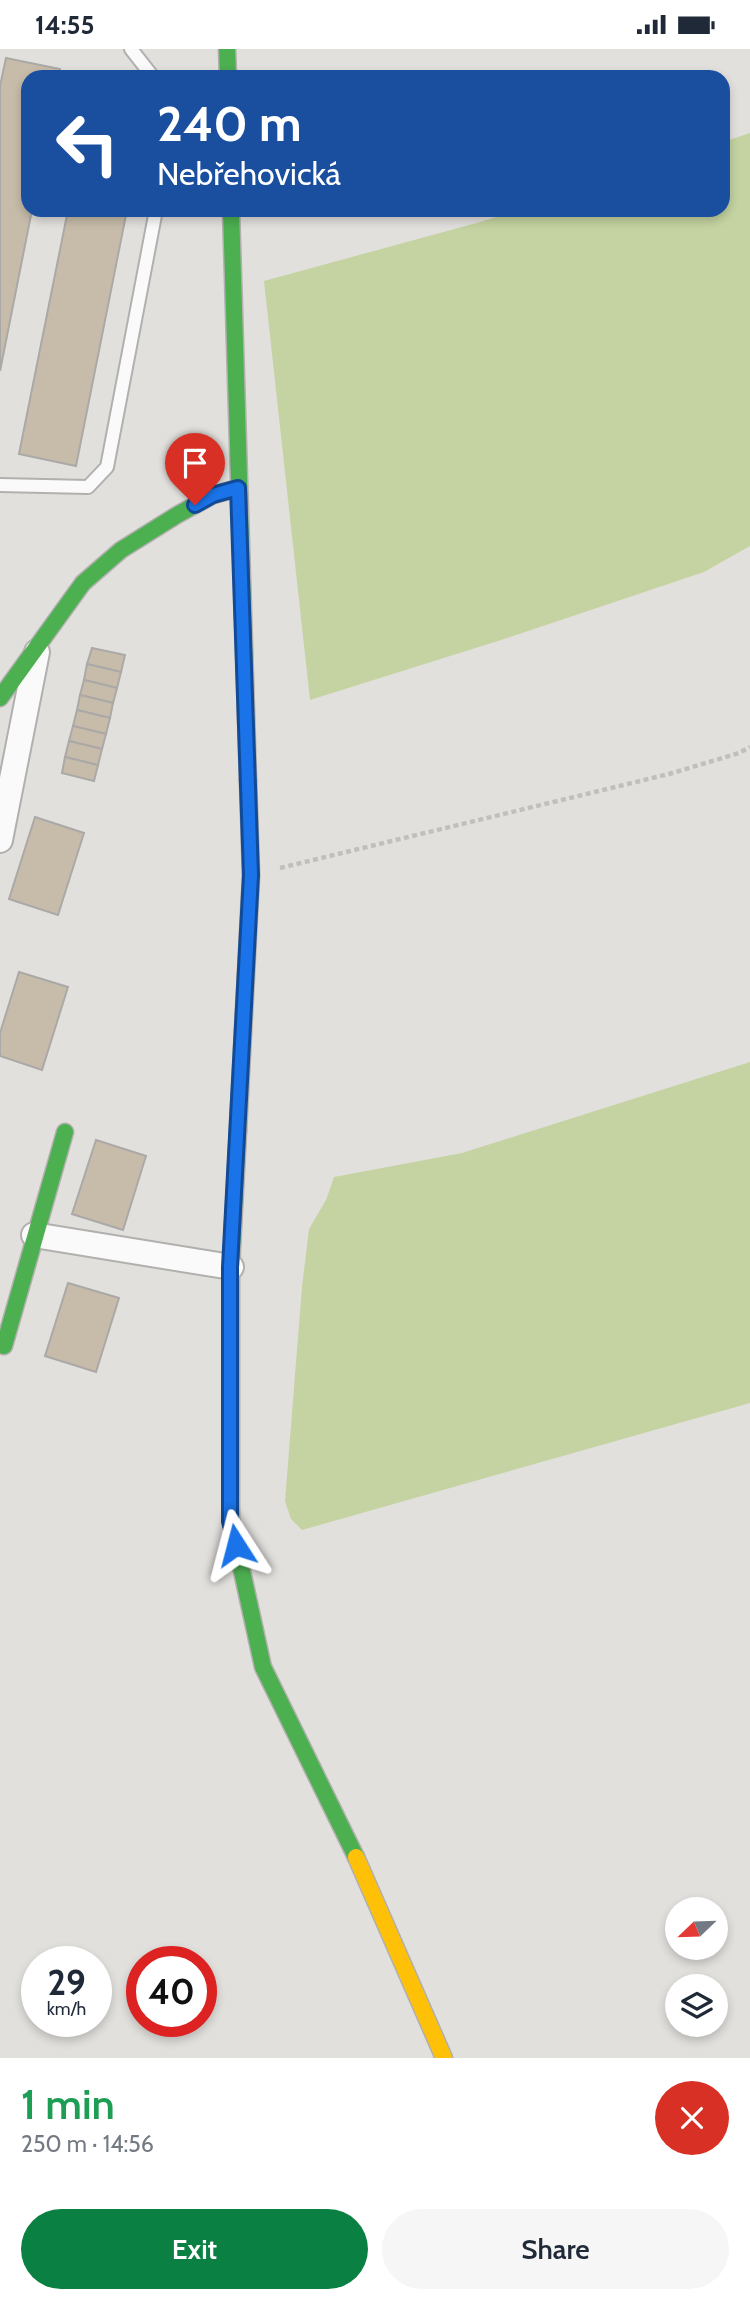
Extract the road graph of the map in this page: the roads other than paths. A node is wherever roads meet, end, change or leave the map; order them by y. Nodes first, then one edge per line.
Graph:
1 (131, 49) edge
2 (227, 49) edge
3 (148, 70) edge
4 (228, 70) edge
5 (155, 217) edge
6 (231, 217) edge
7 (0, 485) edge
8 (238, 488) junction
9 (40, 640) junction
10 (0, 698) edge
11 (0, 840) edge
12 (65, 1132) dead end
13 (34, 1235) junction
14 (230, 1267) junction
15 (4, 1346) dead end
16 (443, 2058) edge

1 - 3 lane
2 - 4 street
5 - 7 lane
6 - 8 street
8 - 9 street
8 - 14 street
9 - 10 street
9 - 11 street
12 - 13 street
13 - 14 street
13 - 15 street
14 - 16 street

